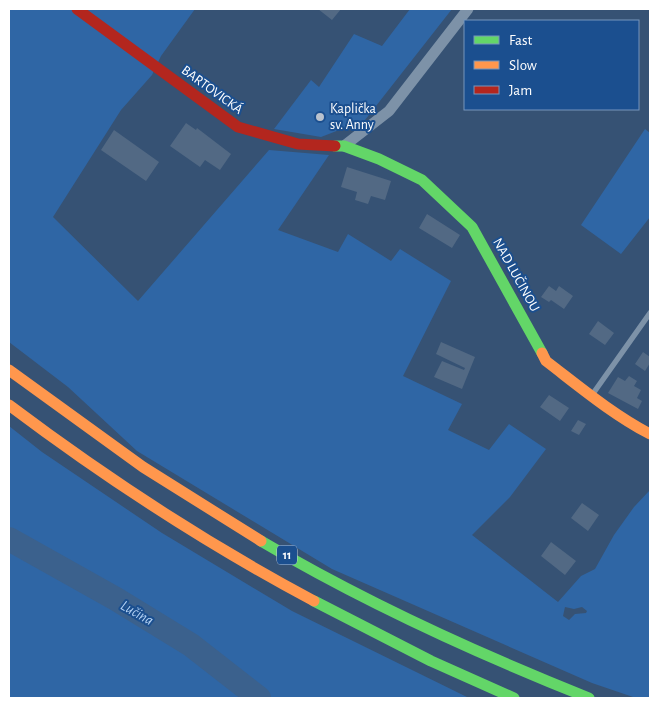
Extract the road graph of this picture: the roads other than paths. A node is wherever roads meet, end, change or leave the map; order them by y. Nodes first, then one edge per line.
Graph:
1 (77, 9) edge
2 (468, 9) edge
3 (344, 146) junction
4 (650, 313) edge
5 (9, 370) edge
6 (591, 396) junction
7 (9, 405) edge
8 (650, 434) edge
9 (514, 698) edge
10 (589, 698) edge

1 - 3 main road, BARTOVICKÁ
2 - 3 street
3 - 6 main road, NAD LUČINOU
4 - 6 lane
5 - 10 main road, 11
6 - 8 main road, NAD LUČINOU
7 - 9 main road, 11

